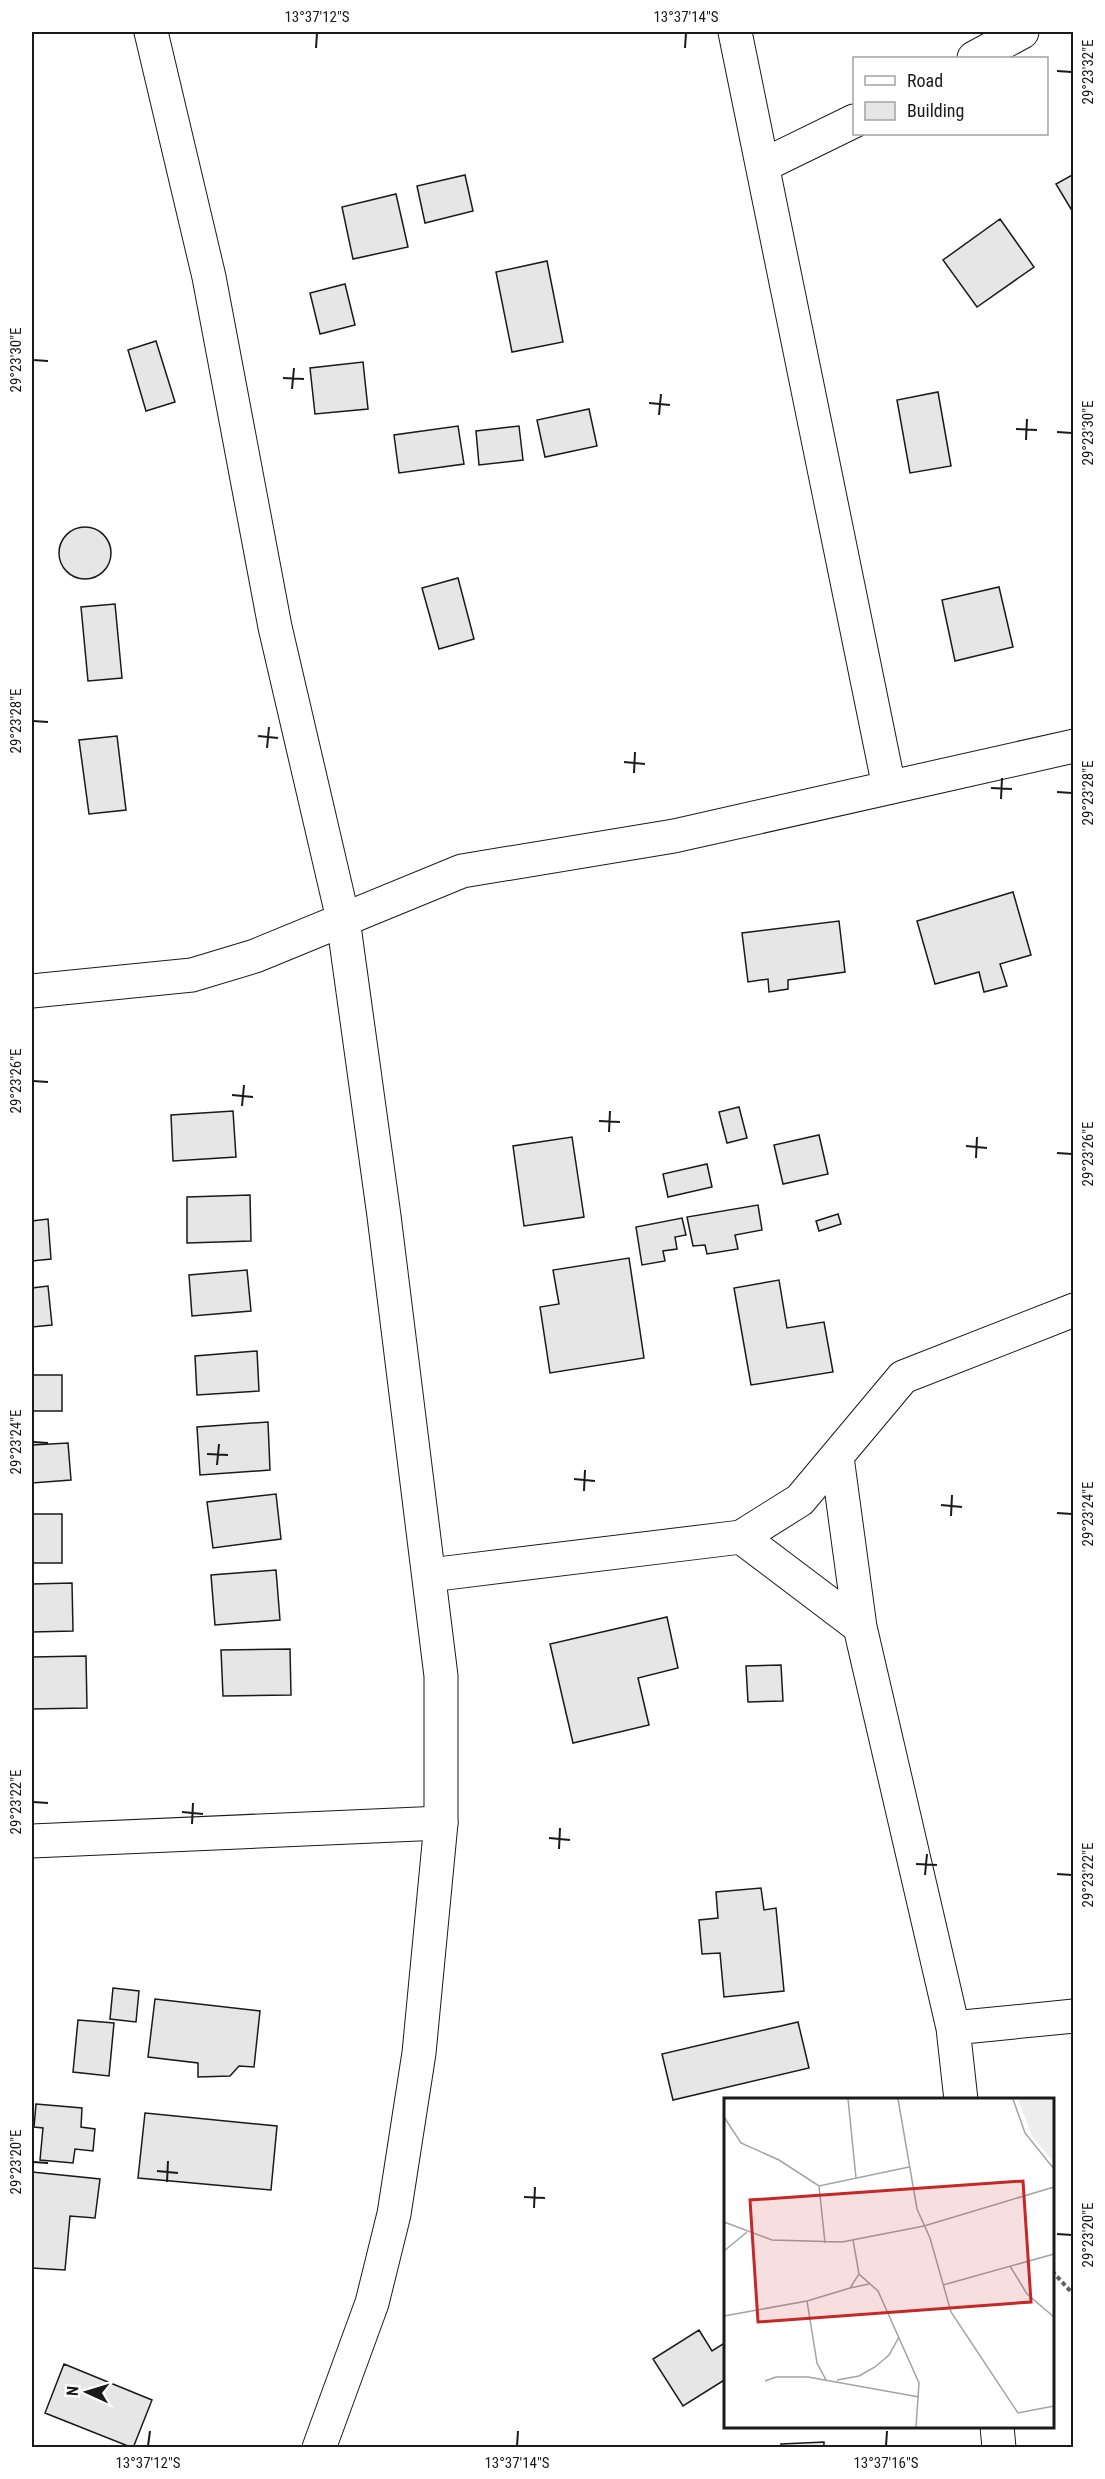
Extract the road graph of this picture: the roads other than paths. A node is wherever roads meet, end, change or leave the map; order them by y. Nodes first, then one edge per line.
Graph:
1 (151, 32) edge
2 (735, 32) edge
3 (1022, 32) edge
4 (976, 57) edge
5 (853, 122) edge
6 (764, 165) junction
7 (1074, 746) edge
8 (889, 787) junction
9 (343, 919) junction
10 (32, 991) edge
11 (1074, 1310) edge
12 (837, 1457) junction
13 (741, 1537) junction
14 (430, 1575) junction
15 (861, 1627) junction
16 (441, 1823) junction
17 (32, 1841) edge
18 (1074, 2016) edge
19 (953, 2028) junction
20 (961, 2098) edge
21 (997, 2428) edge
22 (319, 2448) edge
23 (999, 2448) edge

1 - 9 street
2 - 6 street
3 - 4 street
5 - 6 street
6 - 8 street
7 - 8 street
8 - 9 street
9 - 10 street
9 - 14 street
11 - 12 street
12 - 13 street
12 - 15 street
13 - 14 street
13 - 15 street
14 - 16 street
15 - 19 street
16 - 17 street
16 - 22 street
18 - 19 street
19 - 20 street
21 - 23 street

